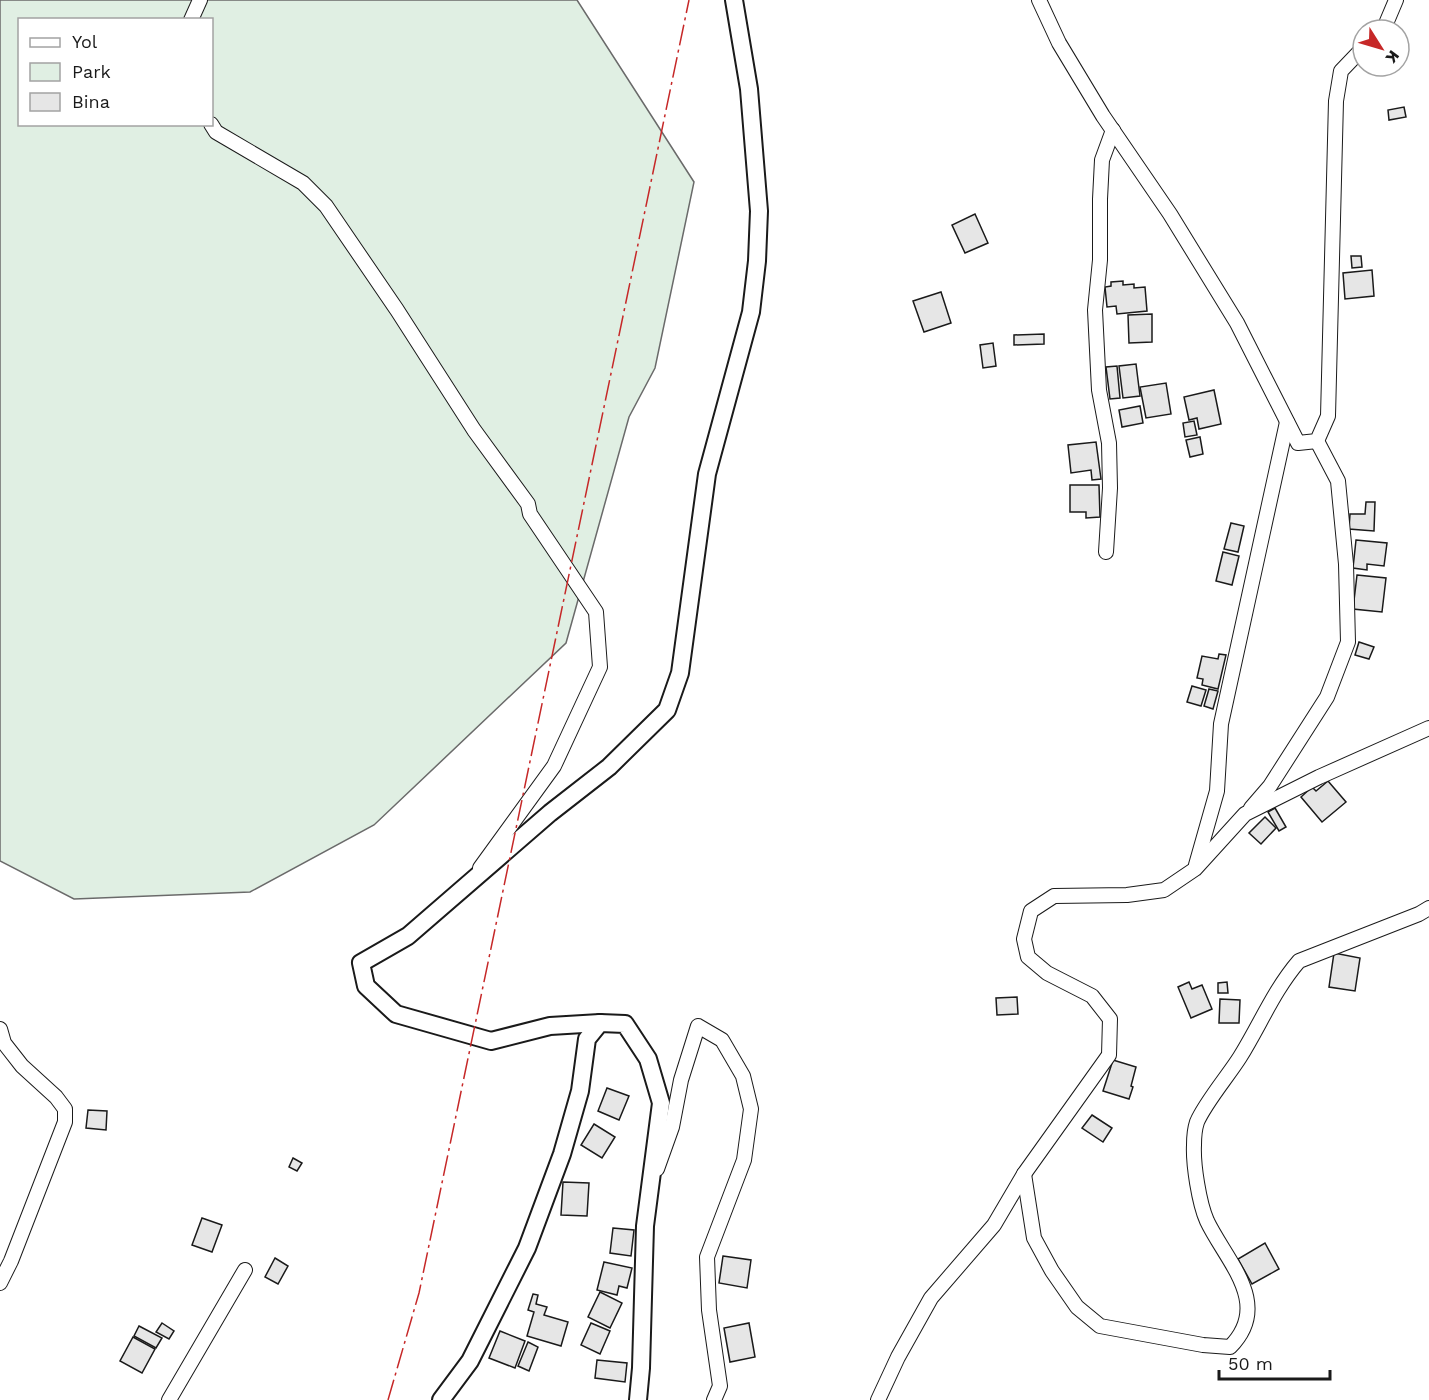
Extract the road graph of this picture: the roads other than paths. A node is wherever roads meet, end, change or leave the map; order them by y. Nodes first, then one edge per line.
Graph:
1 (200, 0) edge
2 (734, 0) edge
3 (1039, 0) edge
4 (1396, 0) edge
5 (192, 18) edge
6 (1388, 18) edge
7 (1351, 60) edge
8 (212, 126) edge
9 (1113, 130) junction
10 (1287, 422) junction
11 (1317, 441) junction
12 (1106, 552) dead end
13 (1429, 728) edge
14 (1245, 814) junction
15 (1195, 869) junction
16 (466, 887) junction
17 (1429, 908) edge
18 (600, 1023) junction
19 (0, 1029) edge
20 (1024, 1173) junction
21 (650, 1186) junction
22 (245, 1270) dead end
23 (0, 1282) edge
24 (169, 1400) edge
25 (441, 1400) edge
26 (638, 1400) edge
27 (714, 1400) edge
28 (878, 1400) edge

1 - 5 street
2 - 16 street
3 - 9 street
4 - 6 street
7 - 11 street
8 - 16 street
9 - 10 street
9 - 12 street
10 - 11 street
10 - 15 street
11 - 14 street
13 - 14 street
14 - 15 street
15 - 20 street
16 - 18 street
17 - 20 street
18 - 21 street
18 - 25 street
19 - 23 street
20 - 28 street
21 - 26 street
21 - 27 street
22 - 24 street

